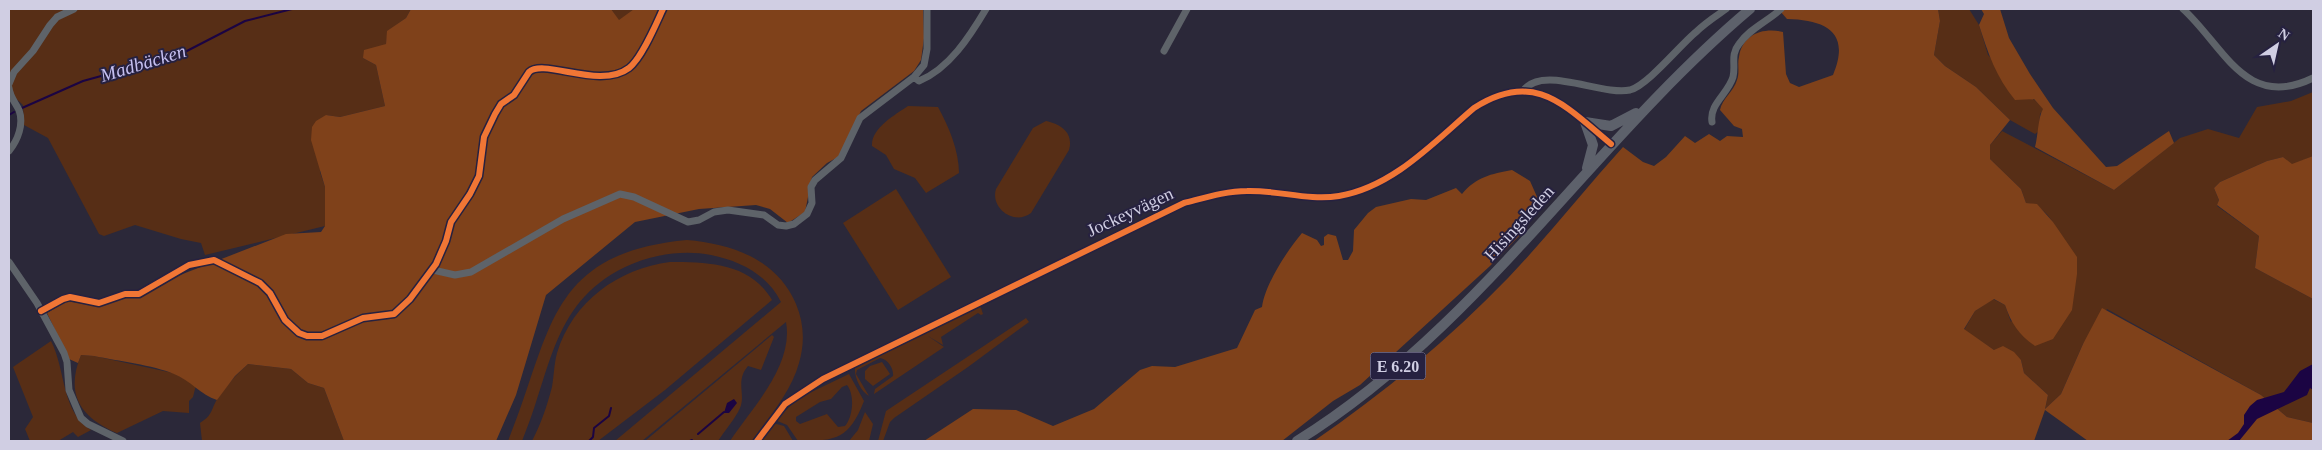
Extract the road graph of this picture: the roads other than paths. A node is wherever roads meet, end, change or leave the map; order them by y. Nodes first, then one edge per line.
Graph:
1 (74, 9) edge
2 (664, 9) edge
3 (927, 9) edge
4 (986, 9) edge
5 (1186, 9) edge
6 (1726, 9) edge
7 (1750, 9) edge
8 (1781, 9) edge
9 (2183, 9) edge
10 (1164, 51) dead end
11 (914, 76) junction
12 (2313, 78) edge
13 (9, 84) edge
14 (1523, 91) junction
15 (9, 92) edge
16 (1644, 109) junction
17 (1585, 122) junction
18 (1712, 122) dead end
19 (1611, 144) junction
20 (9, 151) edge
21 (1585, 173) junction
22 (9, 262) edge
23 (432, 270) junction
24 (41, 311) junction
25 (123, 441) edge
26 (757, 441) edge
27 (1297, 441) edge

1 - 13 street
2 - 23 street
3 - 11 street
4 - 11 street
5 - 10 street
6 - 14 street
7 - 16 highway, Hisingsleden / E 6.20
8 - 18 street
9 - 12 street
11 - 23 street
14 - 17 street, Jockeyvägen
14 - 26 street, Jockeyvägen
15 - 20 street
16 - 17 highway, E 6.20
16 - 19 highway, Hisingsleden / E 6.20
17 - 19 street, Jockeyvägen
17 - 21 highway, E 6.20
19 - 21 highway, Hisingsleden / E 6.20
21 - 27 highway, Hisingsleden / E 6.20
22 - 24 street
23 - 24 street
24 - 25 street

